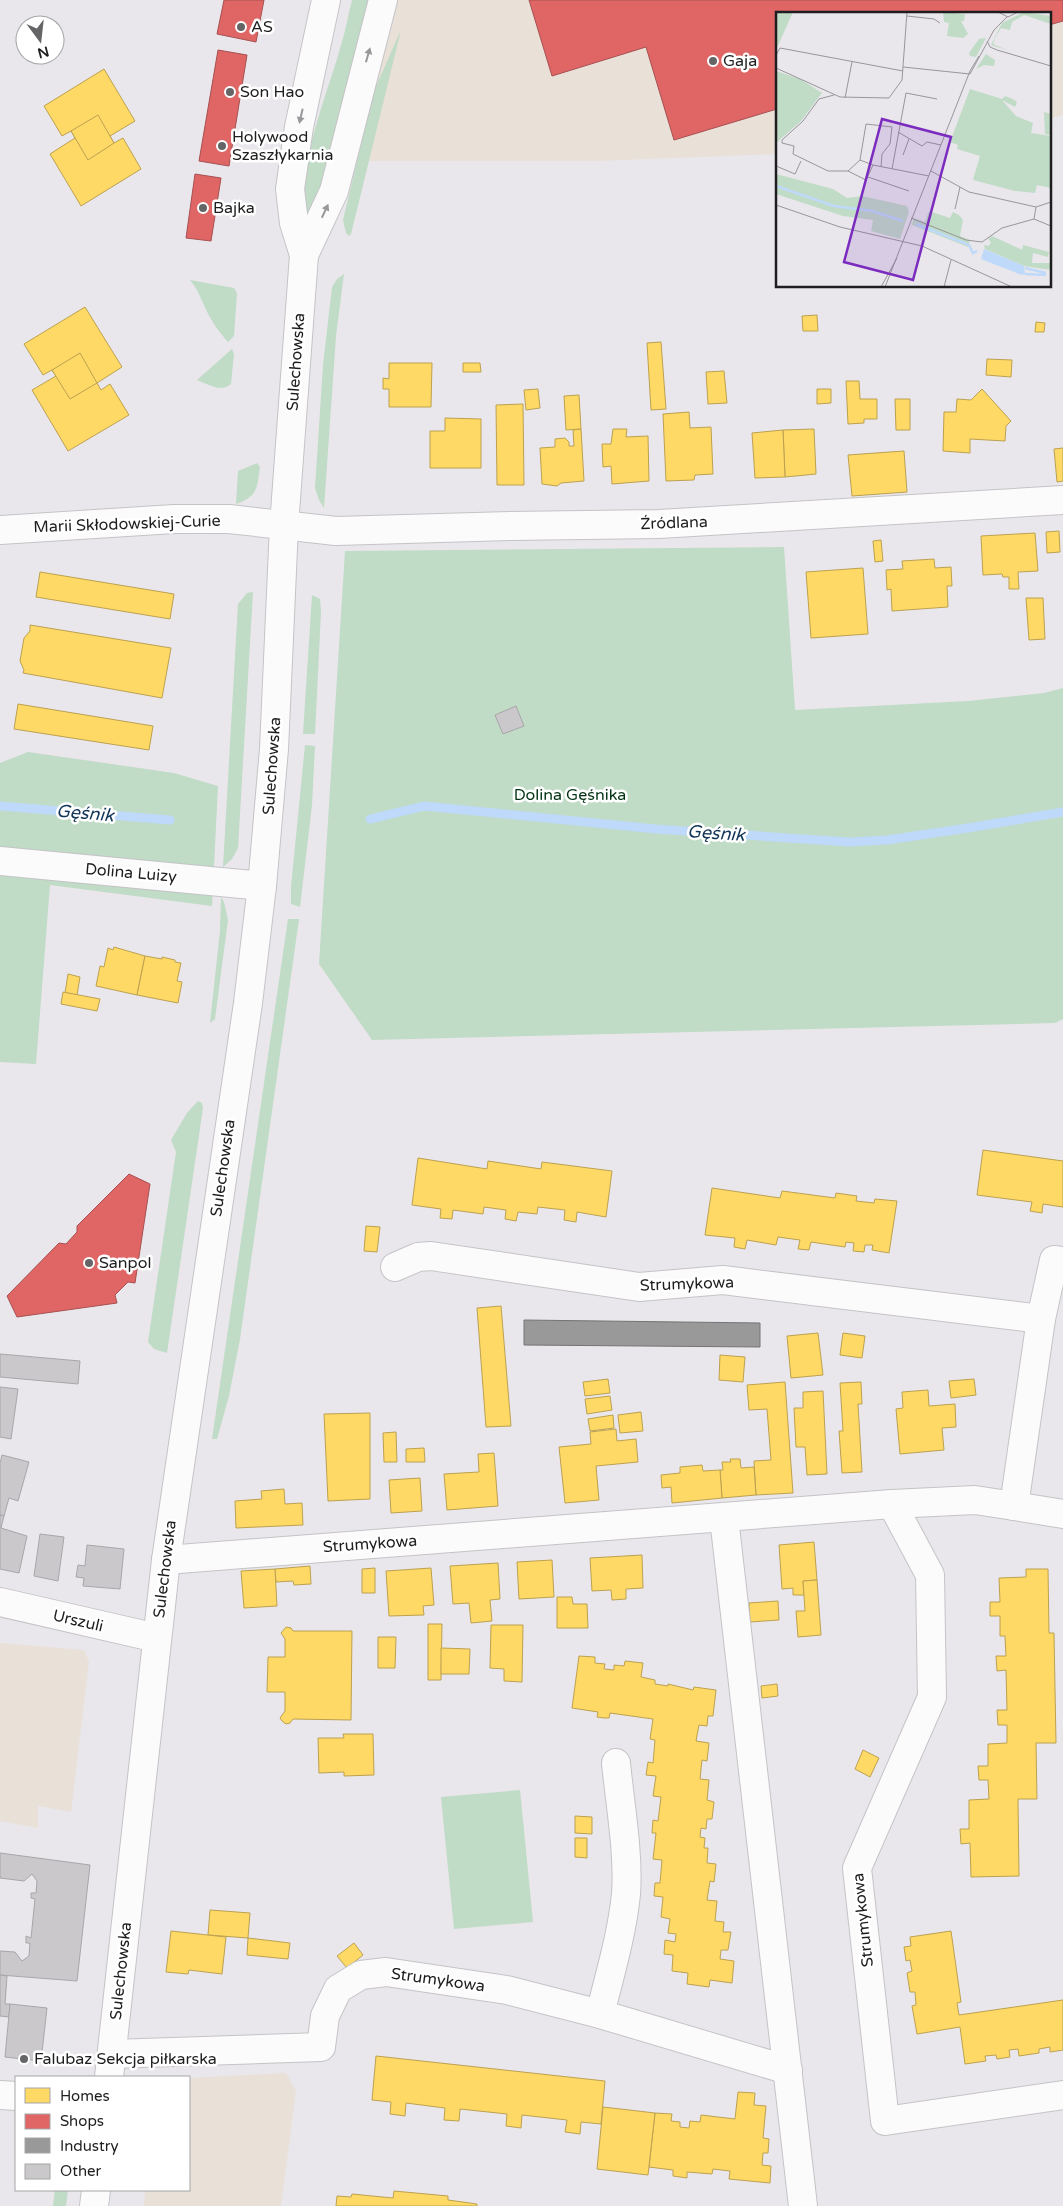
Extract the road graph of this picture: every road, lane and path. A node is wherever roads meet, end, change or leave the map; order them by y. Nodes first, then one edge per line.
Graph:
1 (326, 0) edge
2 (383, 0) edge
3 (304, 255) junction
4 (1063, 500) edge
5 (284, 526) junction
6 (0, 530) edge
7 (0, 862) edge
8 (262, 886) junction
9 (1063, 1261) edge
10 (395, 1267) dead end
11 (1041, 1319) junction
12 (892, 1504) junction
13 (1014, 1506) junction
14 (1063, 1514) edge
15 (724, 1518) junction
16 (166, 1560) junction
17 (0, 1602) edge
18 (156, 1638) junction
19 (616, 1763) dead end
20 (600, 2014) junction
21 (110, 2066) edge
22 (788, 2070) junction
23 (0, 2096) edge
24 (15, 2096) edge
25 (1063, 2096) edge
26 (96, 2191) edge
27 (94, 2206) edge
28 (803, 2206) edge

1 -> 3 street, Sulechowska
3 -> 2 street, Sulechowska
3 - 5 street, Sulechowska
4 - 5 street, Źródlana
5 - 6 street, Marii Skłodowskiej-Curie
5 - 8 street, Sulechowska
7 - 8 street, Dolina Luizy
8 - 16 street, Sulechowska
9 - 11 street
10 - 11 street, Strumykowa
11 - 13 street
12 - 13 street, Strumykowa
12 - 15 street, Strumykowa
12 - 25 street, Strumykowa
13 - 14 street, Strumykowa
15 - 16 street, Strumykowa
15 - 22 street
16 - 18 street, Sulechowska
17 - 18 street, Urszuli
18 - 21 street, Sulechowska
19 - 20 street
20 - 21 street, Strumykowa
20 - 22 street, Strumykowa
22 - 28 street
23 - 24 street
26 - 27 street

